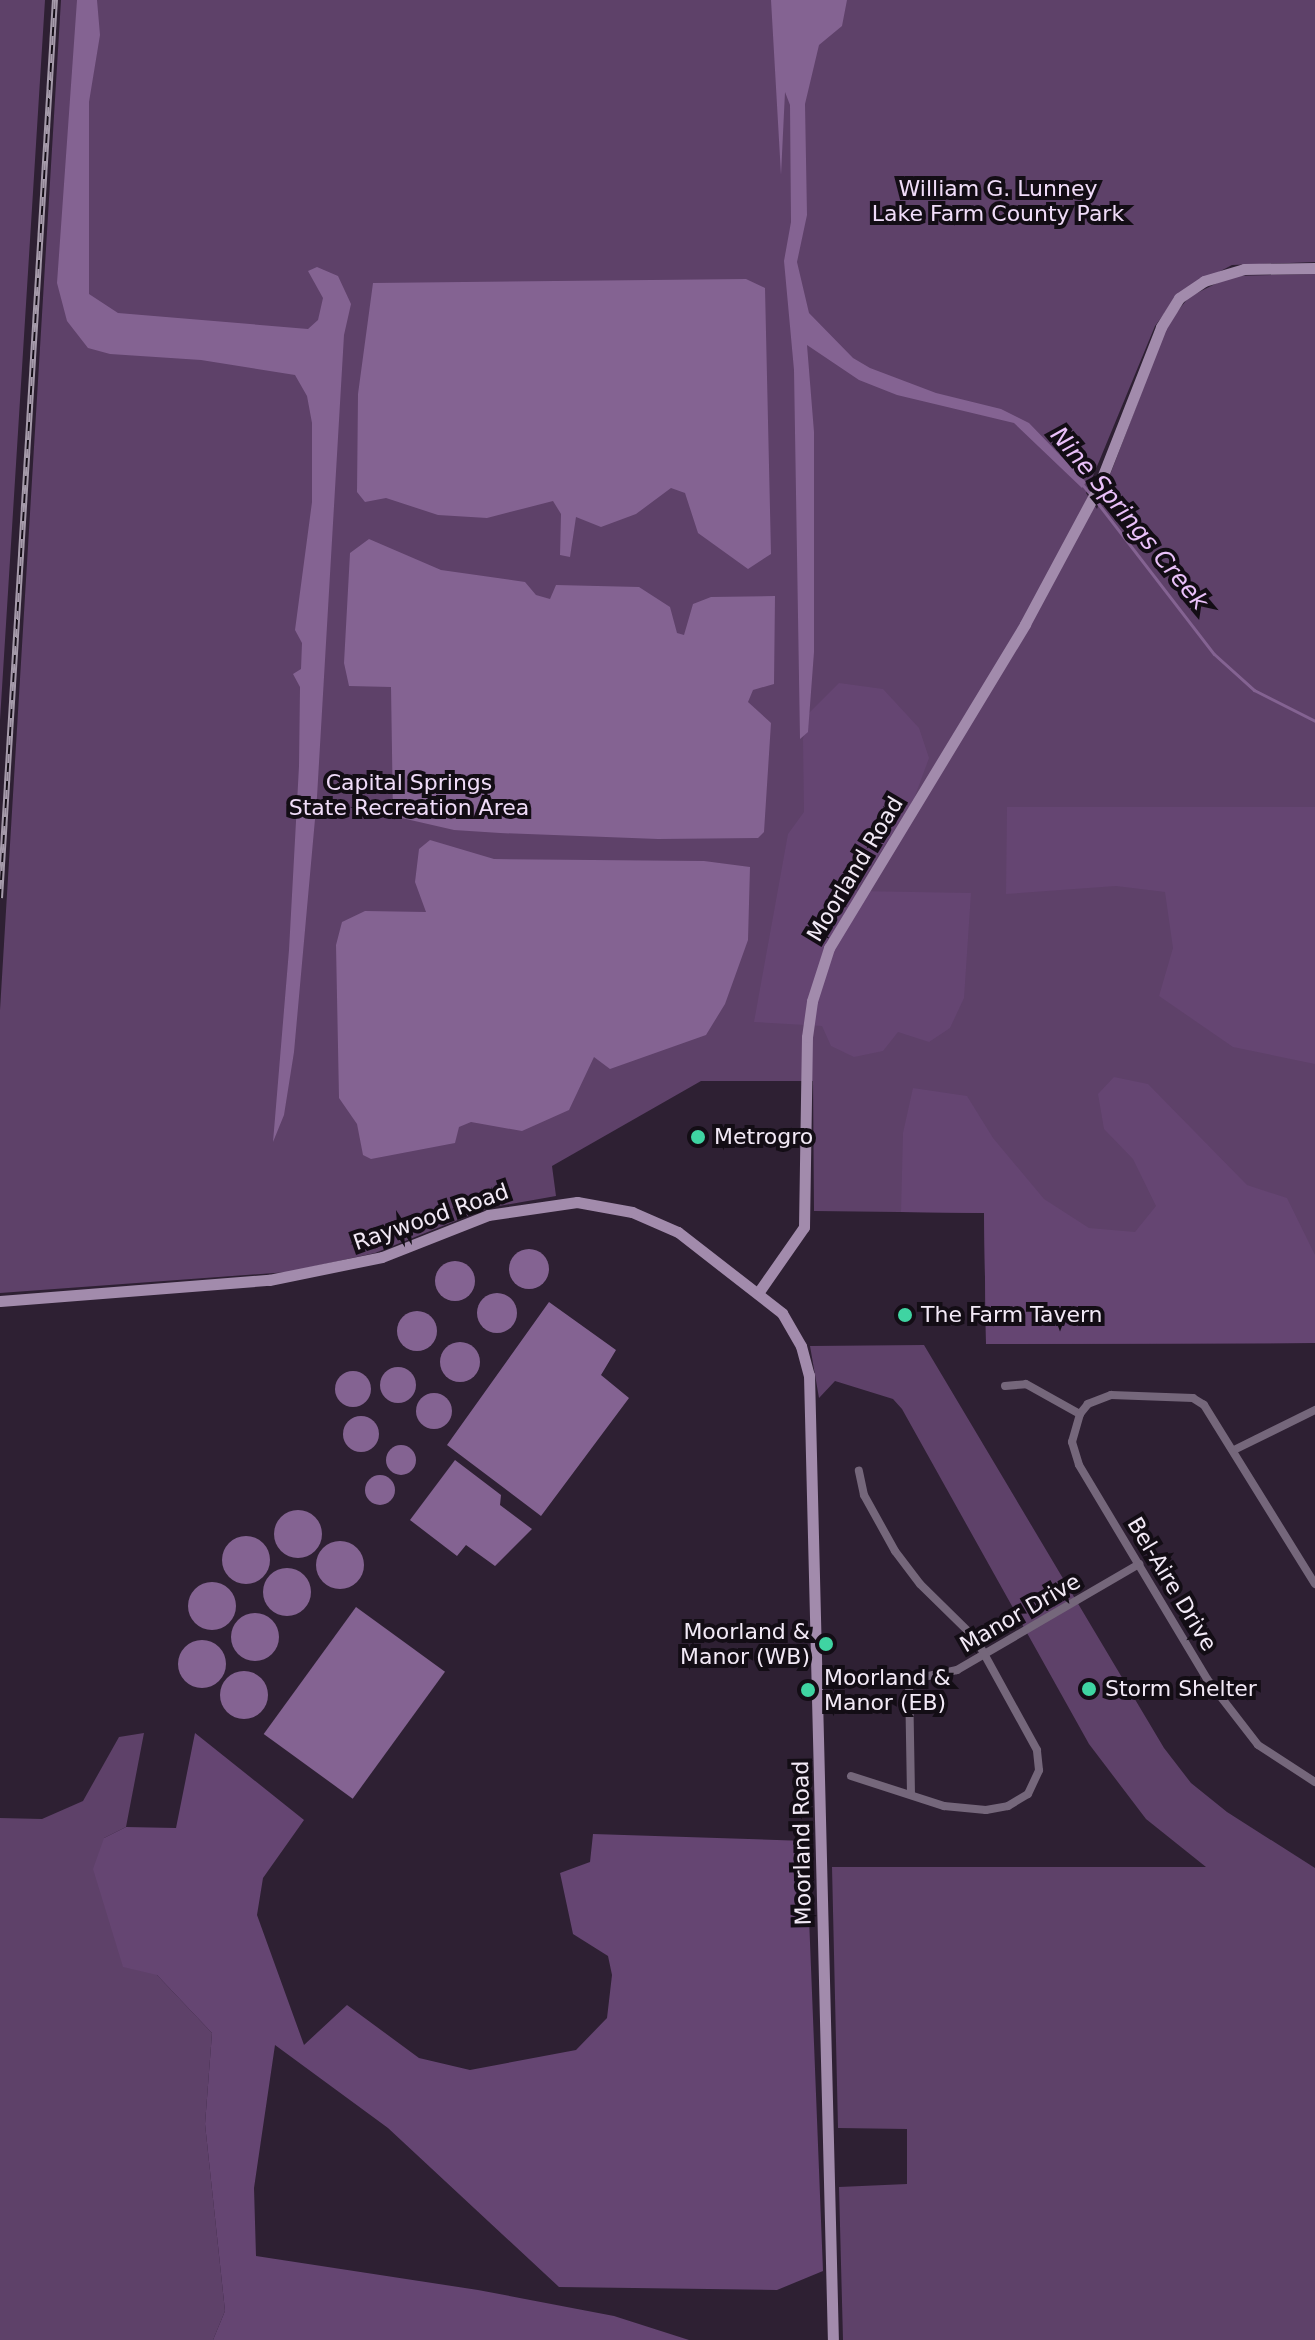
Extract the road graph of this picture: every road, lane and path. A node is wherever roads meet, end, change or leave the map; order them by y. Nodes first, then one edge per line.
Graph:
1 (1315, 268) edge
2 (758, 1293) junction
3 (0, 1301) edge
4 (801, 1346) joint
5 (1005, 1386) dead end
6 (1315, 1410) edge
7 (1080, 1414) junction
8 (1236, 1449) junction
9 (859, 1471) dead end
10 (1139, 1564) junction
11 (1315, 1584) edge
12 (985, 1655) junction
13 (909, 1680) junction
14 (818, 1682) junction
15 (851, 1776) dead end
16 (1315, 1782) edge
17 (911, 1793) junction
18 (833, 2340) edge

1 - 2 street, Moorland Road
2 - 3 street, Raywood Road
2 - 4 street, Raywood Road
4 - 14 street, Moorland Road
5 - 7 street
6 - 8 street
7 - 8 street
7 - 10 street, Bel-Aire Drive
8 - 11 street
9 - 12 street
10 - 12 street, Manor Drive
10 - 16 street, Bel-Aire Drive
12 - 13 street, Manor Drive
12 - 17 street
13 - 14 street, Manor Drive
13 - 17 street
14 - 18 street, Moorland Road
15 - 17 street

